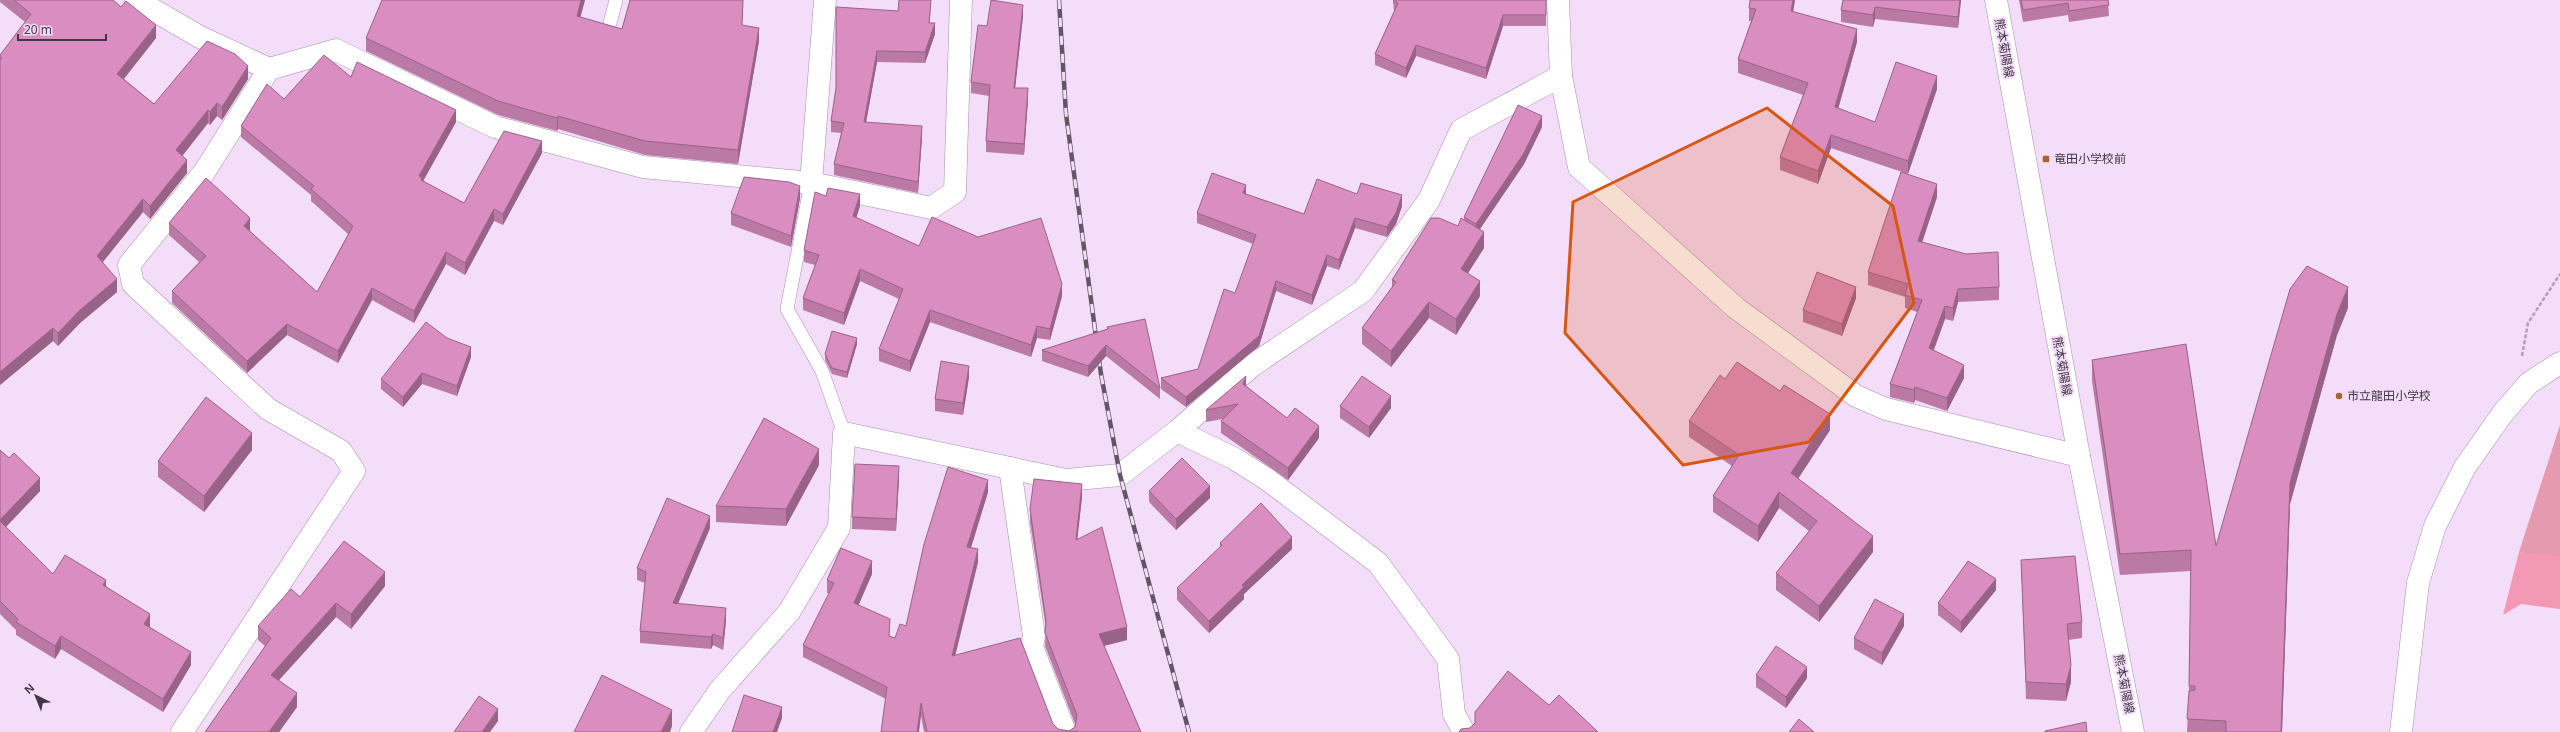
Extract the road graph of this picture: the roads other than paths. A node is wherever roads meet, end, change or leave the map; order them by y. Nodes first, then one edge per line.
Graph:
1 (136, 0) edge
2 (616, 0) edge
3 (825, 0) edge
4 (960, 0) edge
5 (1558, 0) edge
6 (1996, 0) edge
7 (610, 23) dead end
8 (269, 69) junction
9 (1561, 76) junction
10 (811, 184) junction
11 (2560, 363) edge
12 (1177, 431) junction
13 (844, 433) junction
14 (2079, 456) junction
15 (1010, 468) junction
16 (182, 732) edge
17 (691, 732) edge
18 (1065, 732) edge
19 (1464, 732) edge
20 (2133, 732) edge
21 (2401, 732) edge

1 - 8 street
2 - 7 lane
3 - 10 street
4 - 10 street
5 - 9 street
6 - 14 street, 熊本菊陽線
8 - 10 street
8 - 16 street
9 - 12 street
9 - 14 street
10 - 13 lane
11 - 21 street
12 - 15 street
12 - 19 street
13 - 15 street
13 - 17 street
14 - 20 street, 熊本菊陽線
15 - 18 street

